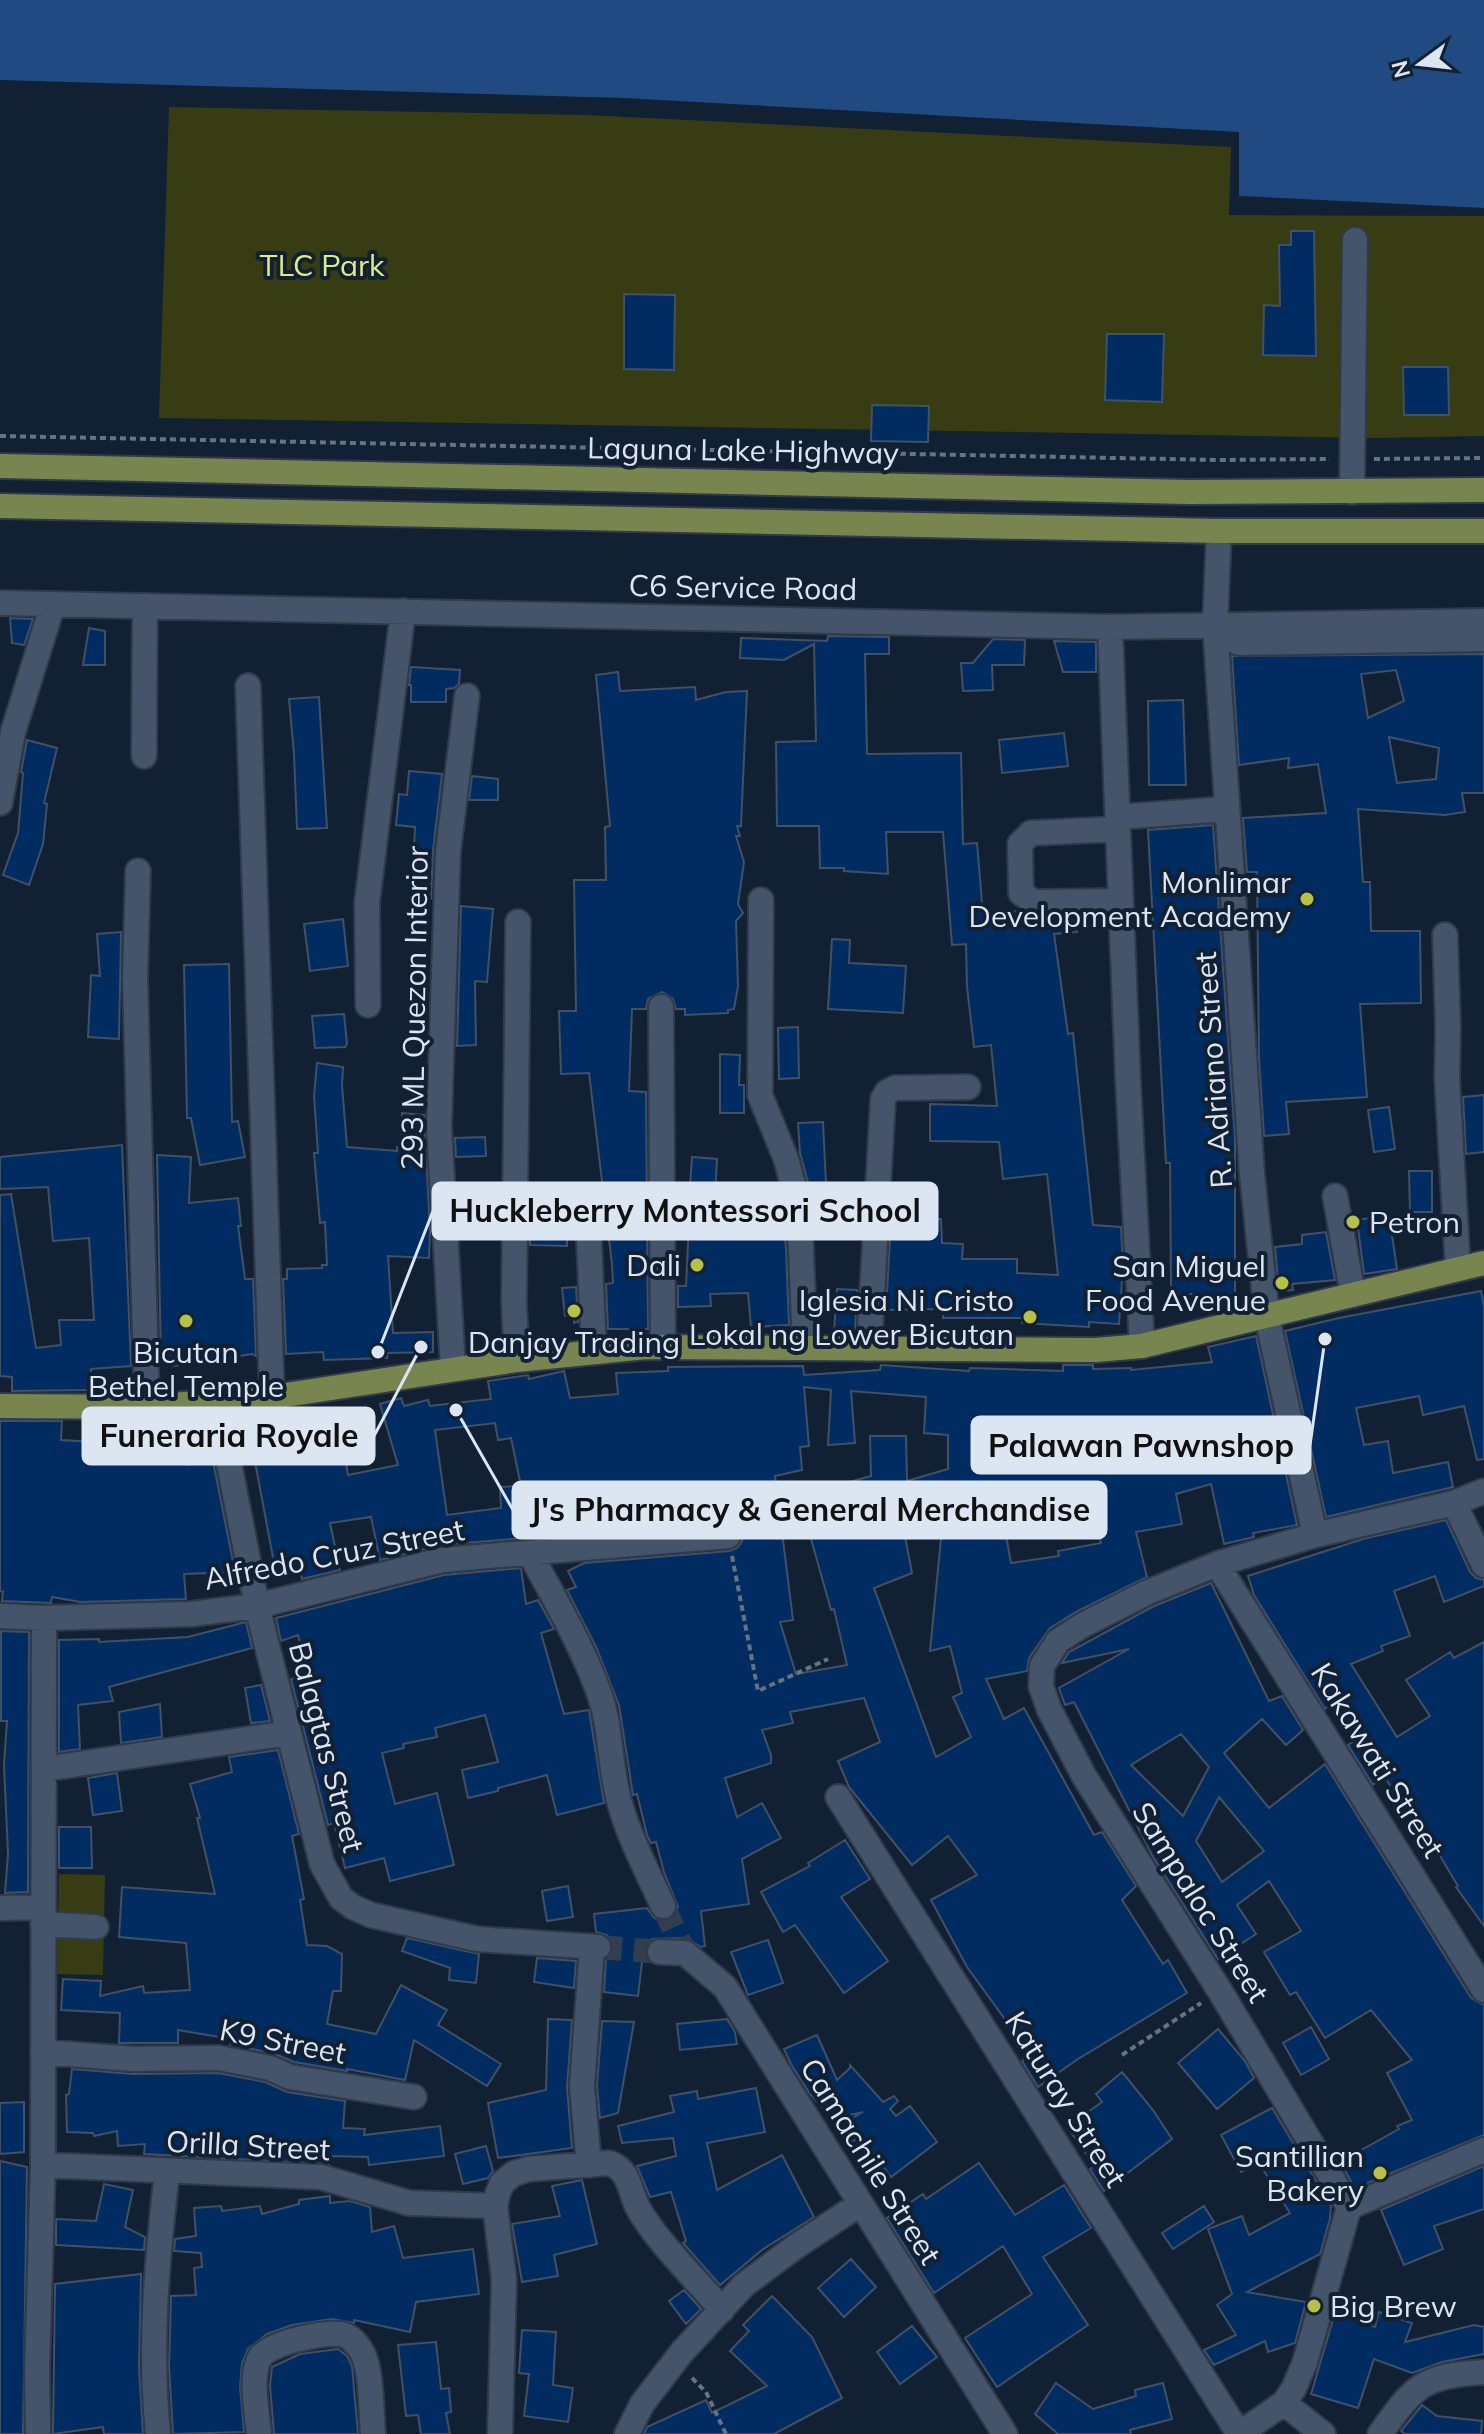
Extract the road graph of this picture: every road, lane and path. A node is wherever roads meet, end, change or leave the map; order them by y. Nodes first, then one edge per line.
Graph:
1 (1355, 240) dead end
2 (0, 436) edge
3 (1484, 458) edge
4 (1352, 459) junction
5 (0, 466) edge
6 (1484, 490) edge
7 (1352, 492) junction
8 (0, 506) edge
9 (1219, 531) junction
10 (1484, 531) edge
11 (0, 603) edge
12 (53, 604) junction
13 (145, 606) junction
14 (403, 611) junction
15 (1215, 617) junction
16 (1484, 621) edge
17 (1110, 627) junction
18 (1484, 639) edge
19 (248, 686) dead end
20 (467, 696) dead end
21 (144, 756) dead end
22 (0, 803) edge
23 (1227, 809) junction
24 (1118, 823) junction
25 (138, 871) dead end
26 (761, 900) dead end
27 (1121, 901) junction
28 (518, 922) dead end
29 (1445, 935) dead end
30 (368, 1005) dead end
31 (661, 1007) dead end
32 (968, 1087) dead end
33 (1335, 1196) dead end
34 (588, 1220) dead end
35 (1484, 1263) edge
36 (1458, 1269) junction
37 (1353, 1295) junction
38 (1267, 1317) junction
39 (1142, 1346) junction
40 (663, 1347) junction
41 (805, 1348) junction
42 (869, 1349) junction
43 (594, 1351) junction
44 (517, 1360) junction
45 (453, 1369) junction
46 (272, 1397) junction
47 (217, 1402) junction
48 (0, 1406) edge
49 (147, 1407) junction
50 (1484, 1491) edge
51 (1454, 1503) junction
52 (1315, 1535) junction
53 (728, 1536) joint
54 (530, 1553) junction
55 (1217, 1564) junction
56 (1484, 1565) edge
57 (257, 1606) junction
58 (0, 1616) edge
59 (44, 1618) junction
60 (828, 1659) dead end
61 (289, 1733) junction
62 (44, 1769) junction
63 (838, 1797) dead end
64 (663, 1906) tunnel mouth
65 (0, 1908) edge
66 (43, 1915) junction
67 (96, 1927) dead end
68 (676, 1951) tunnel mouth
69 (1484, 1990) edge
70 (1220, 1991) junction
71 (43, 2052) junction
72 (1122, 2055) dead end
73 (414, 2097) dead end
74 (1484, 2150) edge
75 (43, 2165) junction
76 (589, 2165) junction
77 (167, 2172) junction
78 (860, 2204) junction
79 (495, 2206) junction
80 (1349, 2207) junction
81 (722, 2310) junction
82 (675, 2360) junction
83 (1484, 2372) edge
84 (1284, 2403) junction
85 (38, 2434) edge
86 (158, 2434) edge
87 (259, 2434) edge
88 (373, 2434) edge
89 (500, 2434) edge
90 (627, 2434) edge
91 (726, 2434) edge
92 (1005, 2434) edge
93 (1239, 2434) edge
94 (1323, 2434) edge
95 (1380, 2434) edge

1 - 4 street
2 - 4 path, Laguna Lake Highway
3 - 4 path, Laguna Lake Highway
4 - 7 street
5 - 7 main road, Laguna Lake Highway
6 - 7 main road, Laguna Lake Highway
8 - 9 main road
9 - 10 main road
9 - 15 street, R. Adriano Street
11 - 12 street, C6 Service Road
12 - 13 street, C6 Service Road
12 - 22 street
13 - 14 street, C6 Service Road
13 - 21 street
14 - 17 street, C6 Service Road
14 - 30 street
15 - 16 street, C6 Service Road
15 - 17 street, C6 Service Road
15 - 18 street
15 - 23 street, R. Adriano Street
17 - 24 street
19 - 46 street
20 - 45 street, 293 ML Quezon Interior
23 - 24 street
23 - 38 street, R. Adriano Street
24 - 27 street
24 - 27 street
25 - 49 street
26 - 41 street
27 - 39 street
28 - 44 street
29 - 36 street
31 - 40 street
32 - 42 street
33 - 37 street
34 - 43 street
35 - 36 main road
36 - 37 main road
37 - 38 main road
38 - 39 main road
38 - 52 street, R. Adriano Street
39 - 42 main road
40 - 41 main road
40 - 43 main road
41 - 42 main road
43 - 44 main road
44 - 45 main road
45 - 46 main road
46 - 47 main road
47 - 49 main road
47 - 57 street, Balagtas Street
48 - 49 main road
50 - 51 street, Sampaloc Street
51 - 52 street, Sampaloc Street
51 - 56 street
52 - 55 street, Sampaloc Street
53 - 54 street, Alfredo Cruz Street
53 - 60 path
54 - 57 street, Alfredo Cruz Street
54 - 64 street
55 - 69 street, Kakawati Street
55 - 70 street, Sampaloc Street
57 - 59 street, Alfredo Cruz Street
57 - 61 street, Balagtas Street
58 - 59 street, Alfredo Cruz Street
59 - 62 street
61 - 62 street
61 - 76 street, Balagtas Street
62 - 66 street
63 - 93 street, Katuray Street
65 - 66 street
66 - 67 street
66 - 71 street
68 - 78 street, Camachile Street
70 - 72 path
70 - 80 street, Sampaloc Street
71 - 73 street, K9 Street
71 - 75 street
74 - 80 street
75 - 77 street, Orilla Street
75 - 85 street
76 - 79 street
76 - 81 street
77 - 79 street, Orilla Street
77 - 86 street
78 - 81 street
78 - 92 street, Camachile Street
79 - 89 street
80 - 84 street
81 - 82 street
82 - 90 street
82 - 91 path
83 - 95 street
84 - 93 street
84 - 94 street
87 - 88 street

